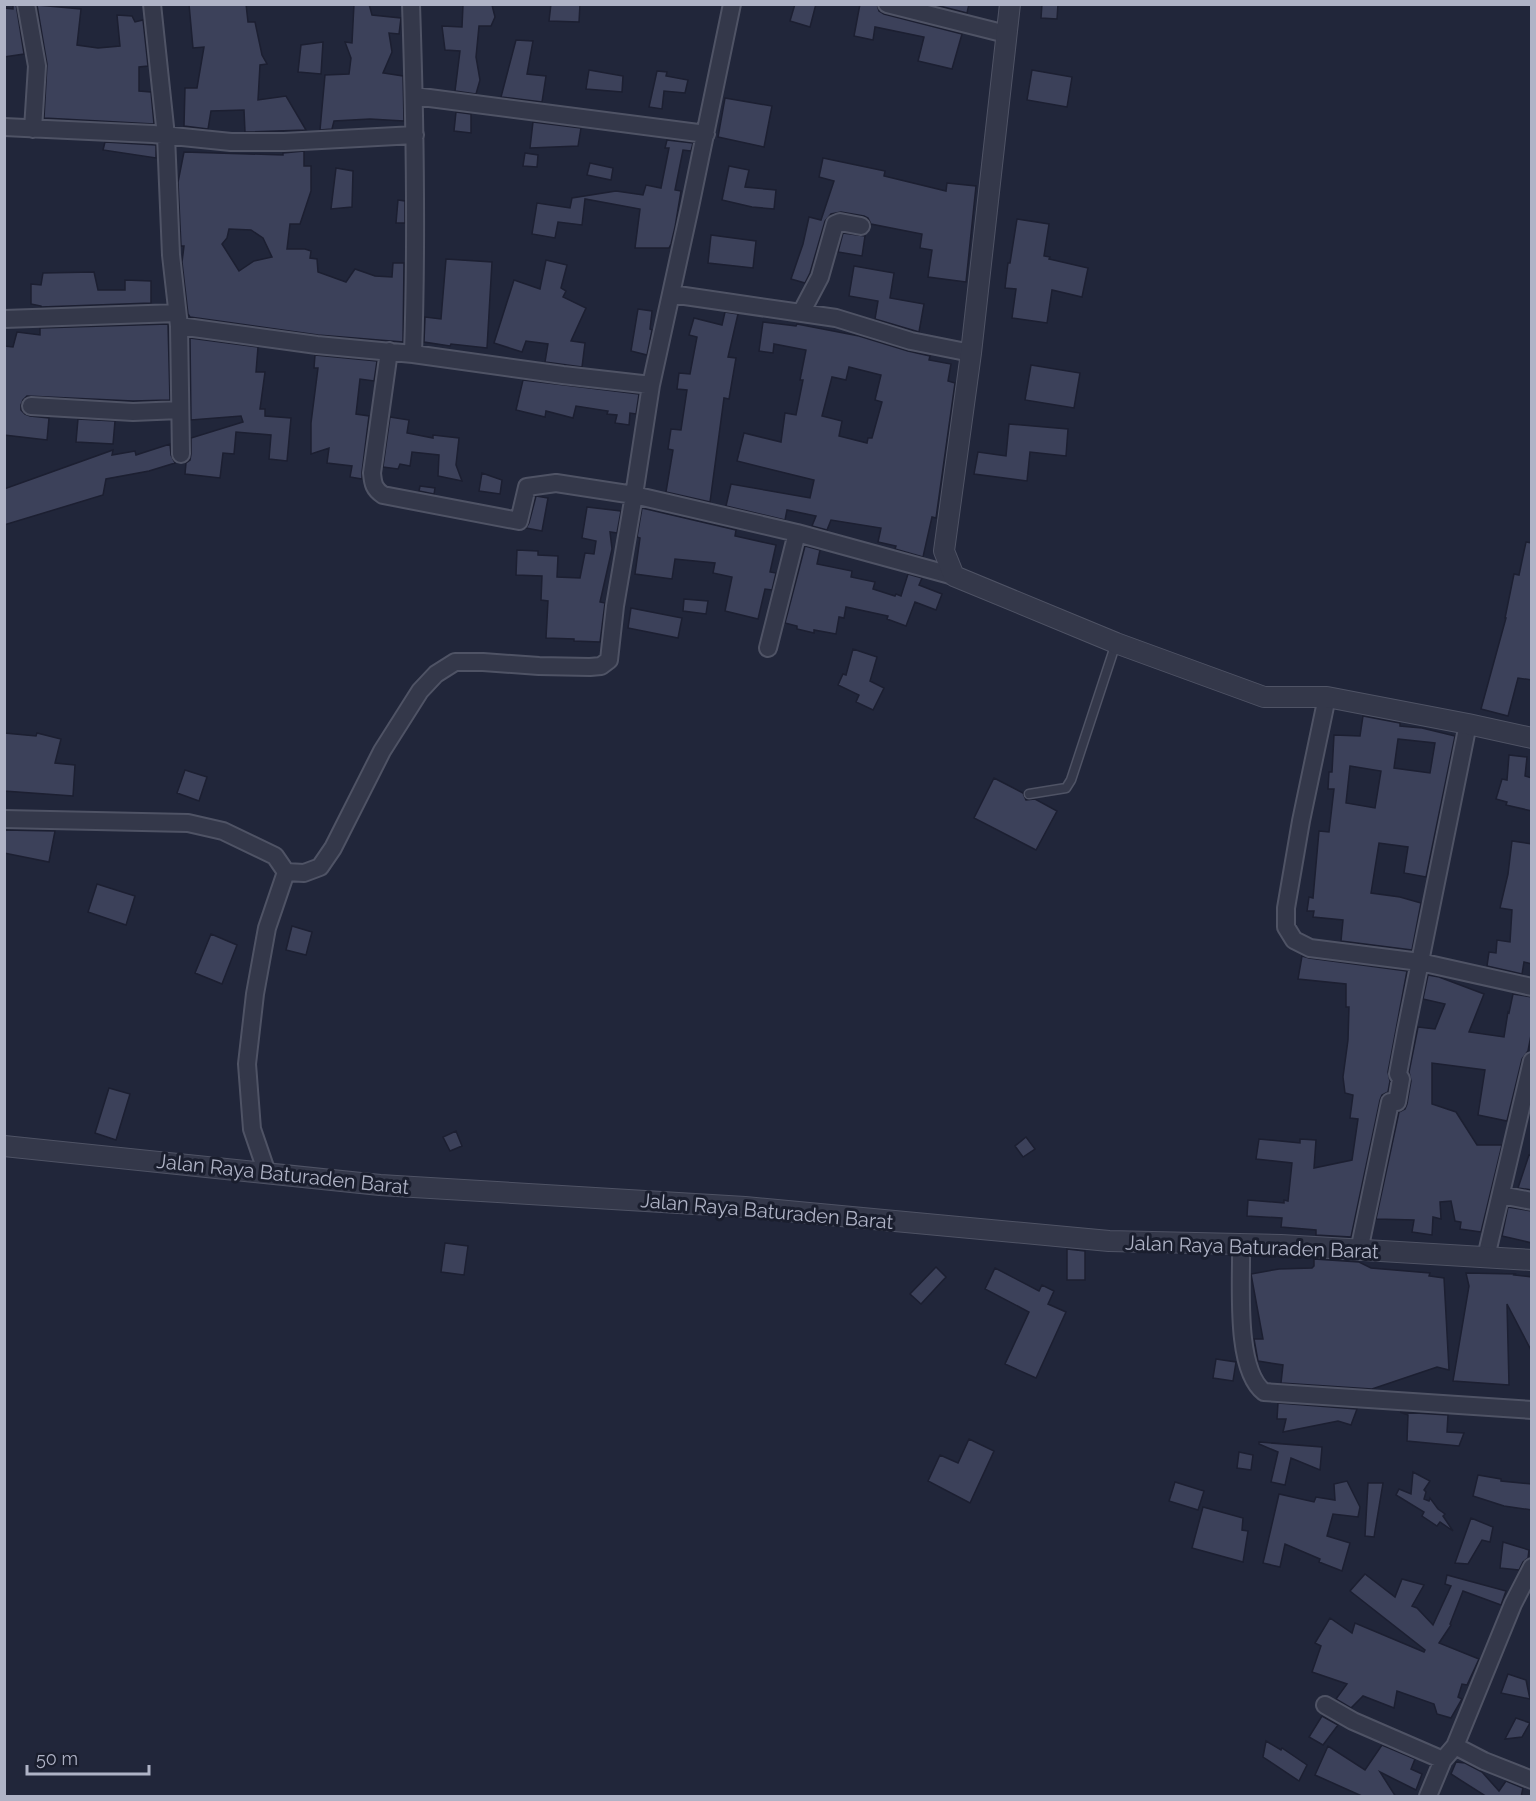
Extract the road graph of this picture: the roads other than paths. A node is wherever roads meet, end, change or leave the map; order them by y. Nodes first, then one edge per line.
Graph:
1 (26, 4) edge
2 (152, 4) edge
3 (411, 4) edge
4 (732, 4) edge
5 (887, 4) edge
6 (1010, 4) edge
7 (1006, 34) junction
8 (414, 96) junction
9 (4, 127) edge
10 (33, 129) junction
11 (706, 134) junction
12 (415, 135) junction
13 (166, 136) junction
14 (861, 226) dead end
15 (671, 294) junction
16 (801, 313) junction
17 (4, 319) edge
18 (178, 320) junction
19 (389, 351) junction
20 (971, 353) junction
21 (413, 354) junction
22 (651, 385) junction
23 (31, 406) dead end
24 (180, 410) junction
25 (181, 454) dead end
26 (634, 495) junction
27 (797, 533) junction
28 (954, 576) junction
29 (1116, 643) junction
30 (768, 648) dead end
31 (1327, 697) junction
32 (1468, 724) junction
33 (1532, 738) edge
34 (1029, 794) dead end
35 (4, 819) edge
36 (286, 873) junction
37 (1420, 962) junction
38 (1532, 987) edge
39 (1532, 1061) edge
40 (4, 1146) edge
41 (267, 1173) junction
42 (1502, 1195) junction
43 (1532, 1201) edge
44 (1241, 1244) junction
45 (1359, 1251) junction
46 (1486, 1257) junction
47 (1532, 1260) edge
48 (1532, 1410) edge
49 (1532, 1567) edge
50 (1325, 1705) dead end
51 (1455, 1746) junction
52 (1443, 1760) junction
53 (1532, 1780) edge
54 (1428, 1797) edge

1 - 10 street
2 - 13 street
3 - 8 street
4 - 11 street
5 - 7 street
6 - 7 street
7 - 20 street
8 - 11 street
8 - 12 street
9 - 10 street
10 - 13 street
11 - 15 street
12 - 13 street
12 - 21 street
13 - 18 street
14 - 16 street
15 - 16 street
15 - 22 street
16 - 20 street
17 - 18 street
18 - 19 street
18 - 24 street
19 - 21 street
19 - 26 street
20 - 28 street
21 - 22 street
22 - 26 street
23 - 24 street
24 - 25 street
26 - 27 street
26 - 36 street
27 - 28 street
27 - 30 street
28 - 29 street
29 - 31 street
29 - 34 lane
31 - 32 street
31 - 37 street
32 - 33 street
32 - 37 street
35 - 36 street
36 - 41 street
37 - 38 street
37 - 45 street
39 - 42 street
40 - 41 street, Jalan Raya Baturaden Barat
41 - 44 street, Jalan Raya Baturaden Barat
42 - 43 street
42 - 46 street
44 - 45 street, Jalan Raya Baturaden Barat
44 - 48 street
45 - 46 street, Jalan Raya Baturaden Barat
46 - 47 street, Jalan Raya Baturaden Barat
49 - 51 street
50 - 52 street
51 - 52 street
51 - 53 street
52 - 54 street

